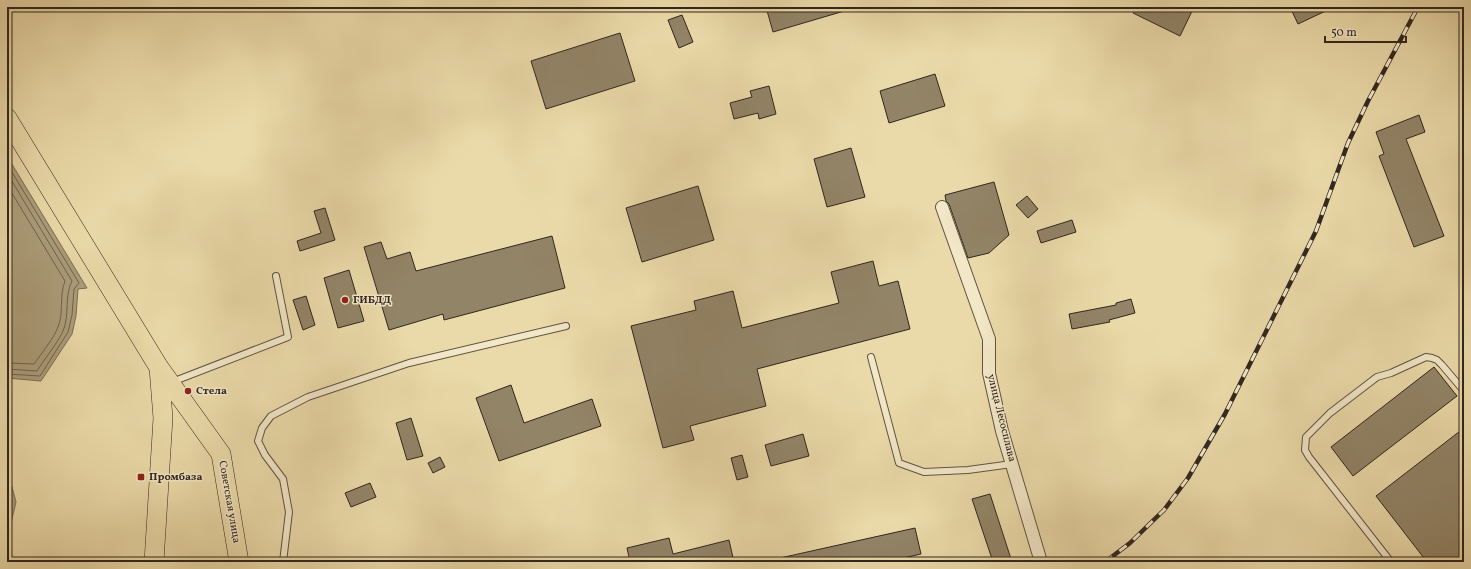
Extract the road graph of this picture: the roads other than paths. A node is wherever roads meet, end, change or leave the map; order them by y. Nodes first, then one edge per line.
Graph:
1 (7, 118) edge
2 (942, 207) dead end
3 (276, 276) dead end
4 (566, 326) dead end
5 (871, 357) dead end
6 (158, 366) junction
7 (170, 382) junction
8 (1464, 391) edge
9 (1012, 464) junction
10 (154, 562) edge
11 (239, 562) edge
12 (283, 562) edge
13 (1040, 562) edge
14 (1390, 562) edge

1 - 6 main road, Советская улица
2 - 9 street, улица Лесосплава
3 - 7 lane
4 - 12 lane
5 - 9 lane
6 - 7 main road, Советская улица
6 - 10 main road
7 - 11 main road, Советская улица
8 - 14 lane
9 - 13 street, улица Лесосплава

